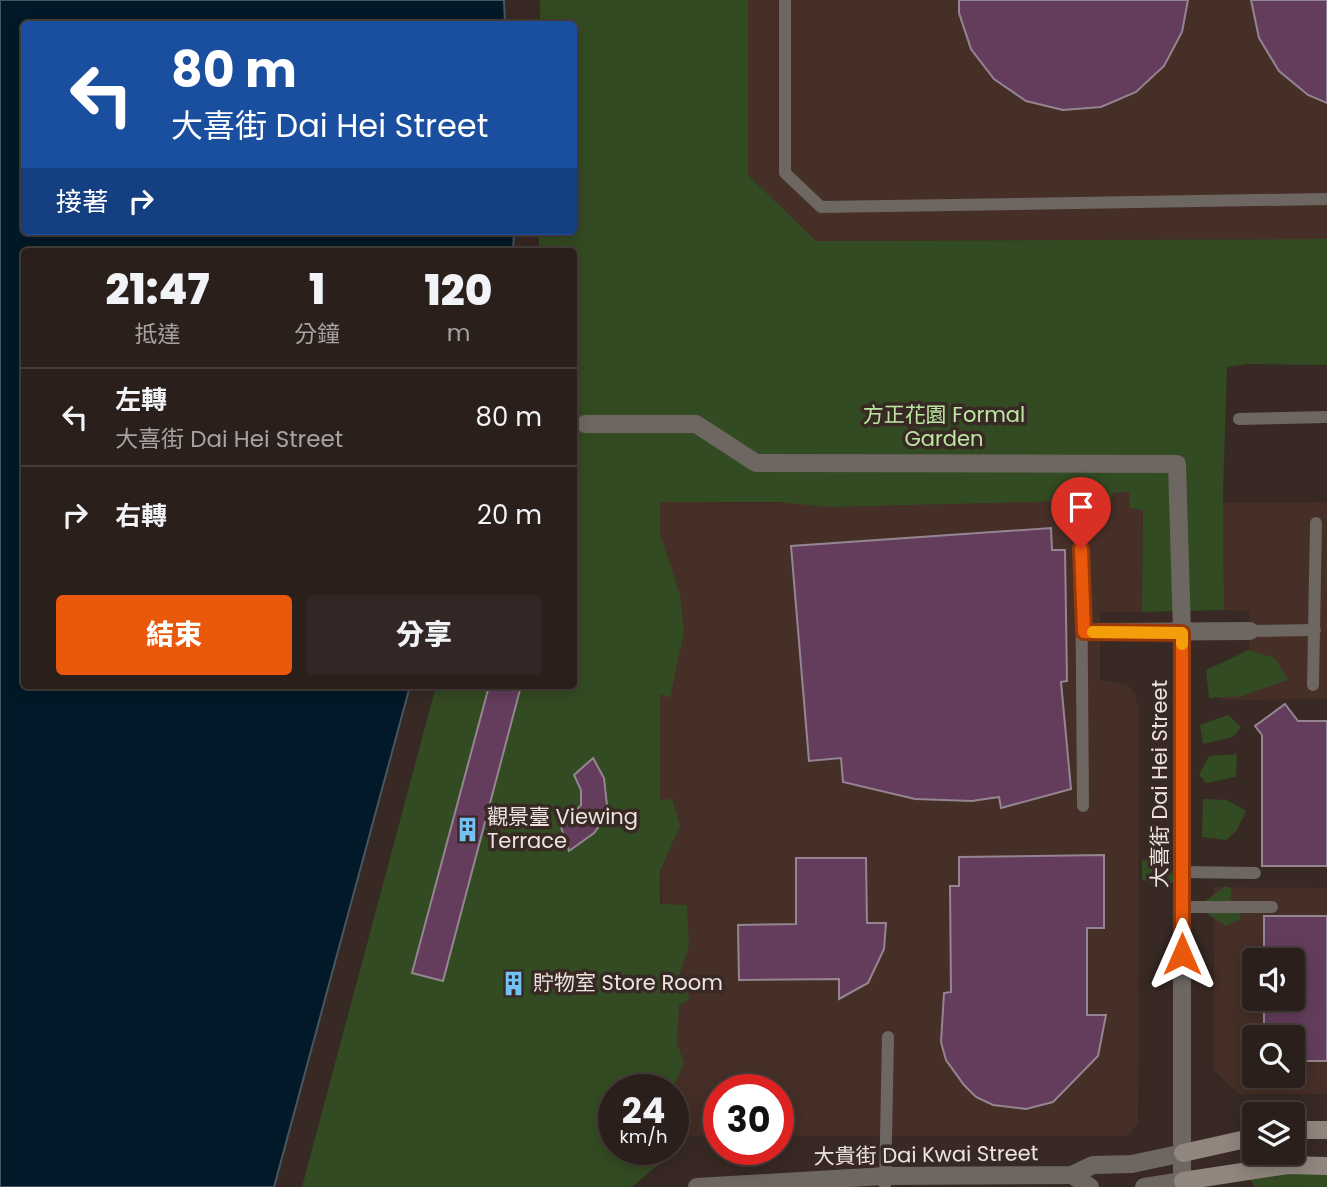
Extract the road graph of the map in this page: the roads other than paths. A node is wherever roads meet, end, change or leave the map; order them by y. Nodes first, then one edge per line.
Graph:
1 (785, 0) edge
2 (1327, 200) edge
3 (1327, 417) edge
4 (1239, 419) dead end
5 (585, 424) dead end
6 (1316, 523) dead end
7 (1081, 549) dead end
8 (1314, 630) junction
9 (1250, 631) joint
10 (1092, 632) junction
11 (1182, 633) junction
12 (1313, 685) dead end
13 (1083, 806) dead end
14 (1182, 872) junction
15 (1255, 873) dead end
16 (1182, 907) junction
17 (1272, 907) dead end
18 (888, 1037) dead end
19 (1305, 1130) edge
20 (1327, 1130) edge
21 (1242, 1140) edge
22 (1183, 1153) junction
23 (1327, 1166) edge
24 (1072, 1175) junction
25 (885, 1181) edge
26 (1183, 1184) edge
27 (697, 1187) edge
28 (1090, 1187) edge
29 (1144, 1187) edge

1 - 2 lane
3 - 4 lane
5 - 11 street, 大喜街 Dai Hei Street
6 - 8 lane
7 - 10 lane
8 - 9 lane
8 - 12 lane
9 - 11 street
10 - 11 street
10 - 13 lane
11 - 14 street, 大喜街 Dai Hei Street
14 - 15 lane
14 - 16 street, 大喜街 Dai Hei Street
16 - 17 lane
16 - 22 street, 大喜街 Dai Hei Street
18 - 25 lane
19 - 20 street
21 - 22 street, 大貴街 Dai Kwai Street
22 - 24 street, 大貴街 Dai Kwai Street
22 - 26 street, 大喜街 Dai Hei Street
23 - 26 street
24 - 25 street, 大貴街 Dai Kwai Street
24 - 28 street
25 - 27 street, 大貴街 Dai Kwai Street
26 - 29 street

